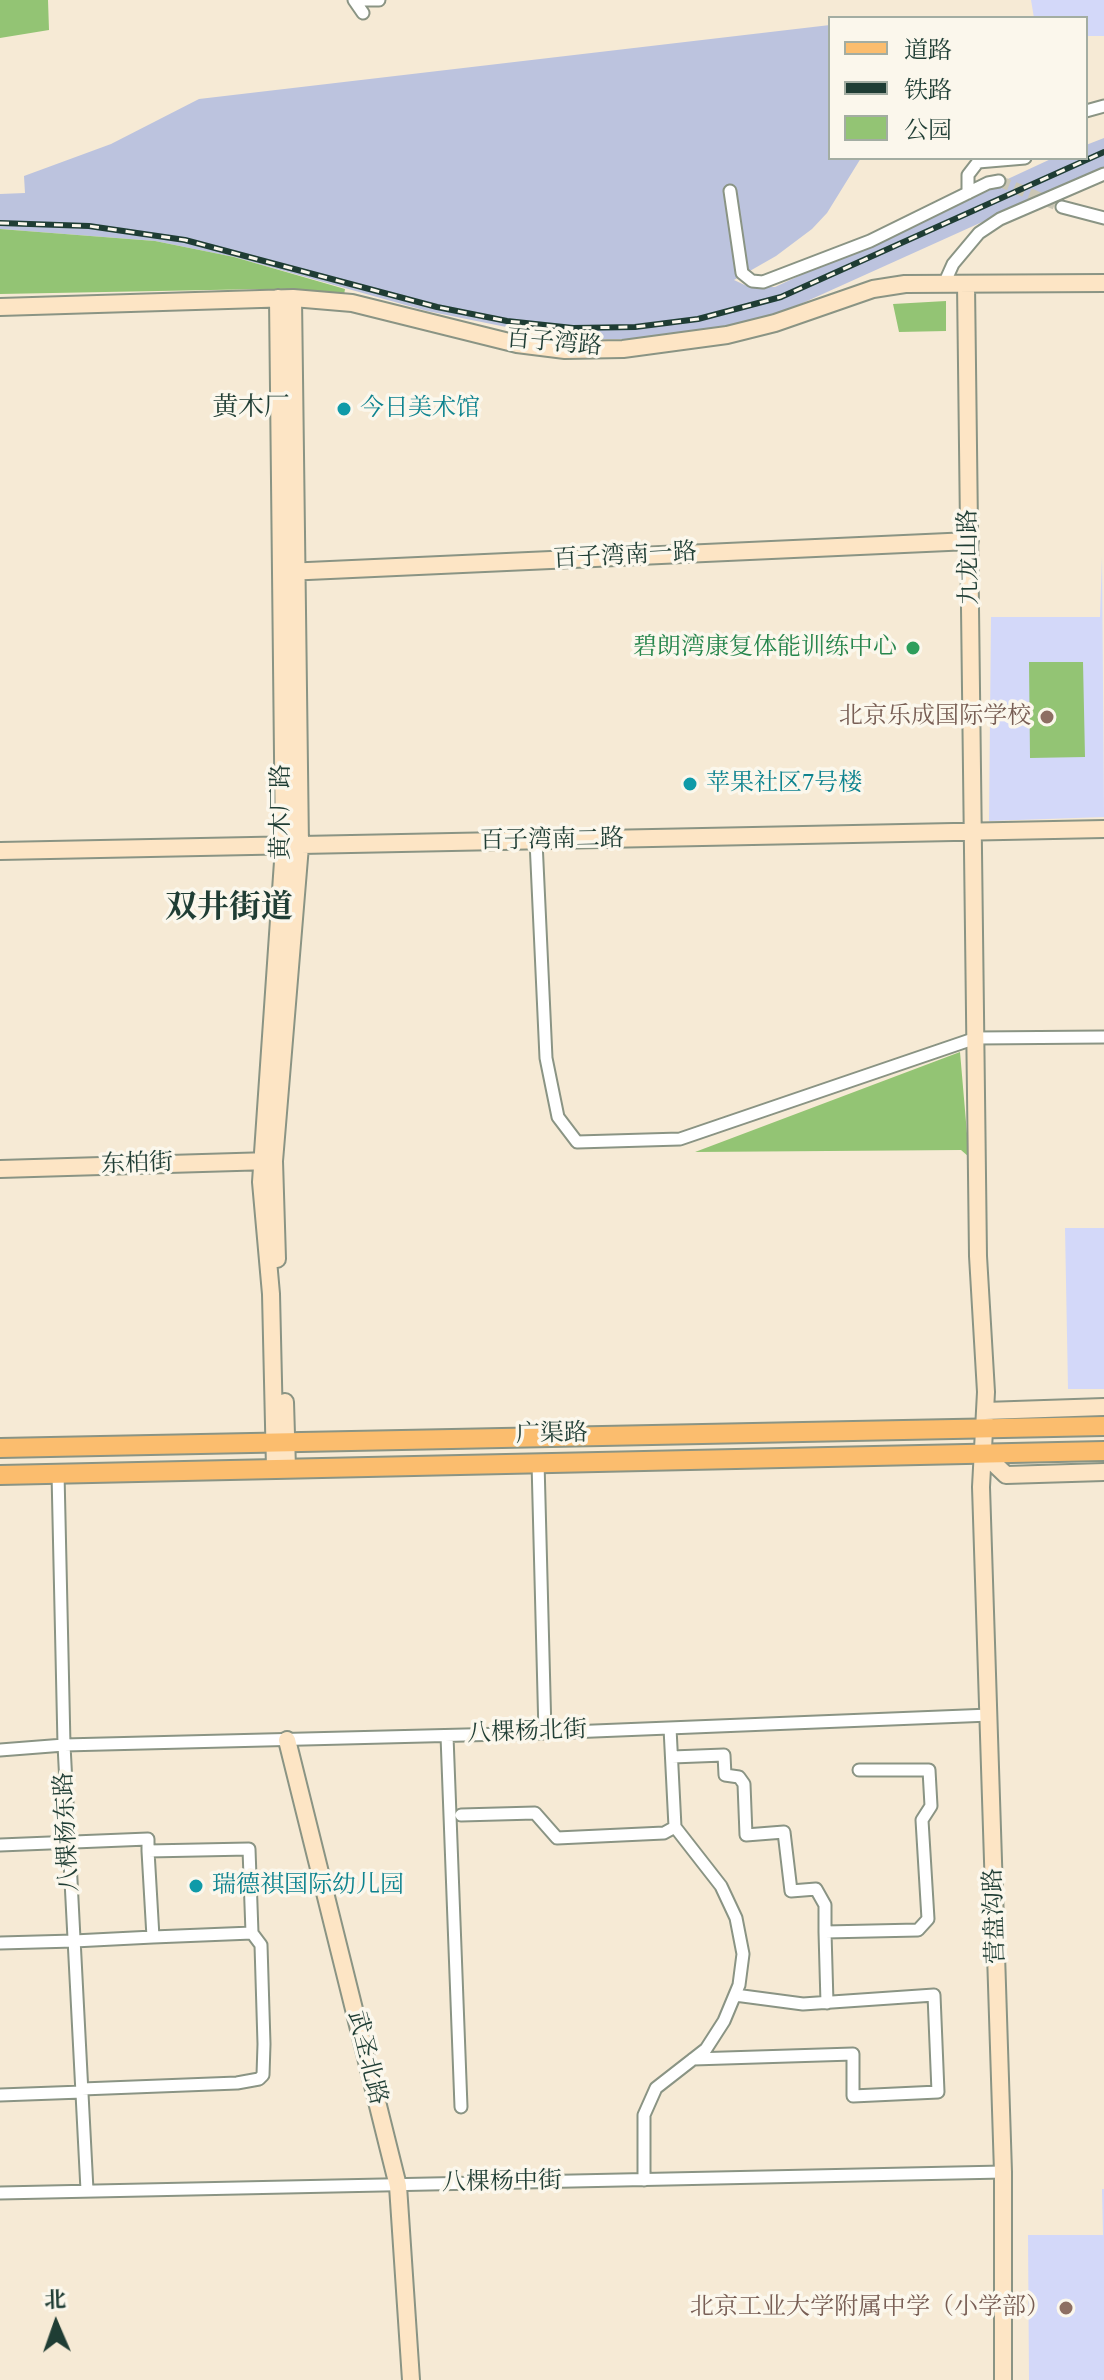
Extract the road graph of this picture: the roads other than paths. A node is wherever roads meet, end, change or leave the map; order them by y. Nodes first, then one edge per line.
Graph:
1 (354, 0) edge
2 (379, 0) edge
3 (364, 6) edge
4 (1002, 160) edge
5 (1104, 174) edge
6 (999, 181) tunnel mouth
7 (730, 191) dead end
8 (968, 193) junction
9 (1062, 207) tunnel mouth
10 (1104, 218) edge
11 (1104, 283) edge
12 (944, 284) junction
13 (966, 284) junction
14 (285, 298) junction
15 (0, 307) edge
16 (970, 541) junction
17 (289, 572) junction
18 (1104, 829) edge
19 (974, 831) junction
20 (536, 841) junction
21 (292, 846) junction
22 (0, 851) edge
23 (1104, 1037) edge
24 (976, 1038) junction
25 (268, 1161) junction
26 (0, 1169) edge
27 (1104, 1407) edge
28 (984, 1420) junction
29 (1104, 1426) edge
30 (280, 1443) junction
31 (0, 1448) edge
32 (1104, 1451) edge
33 (982, 1452) junction
34 (538, 1462) junction
35 (281, 1468) junction
36 (1104, 1472) edge
37 (58, 1473) junction
38 (0, 1475) edge
39 (990, 1715) junction
40 (670, 1728) junction
41 (545, 1733) junction
42 (447, 1736) junction
43 (287, 1740) junction
44 (64, 1745) junction
45 (0, 1750) edge
46 (672, 1757) junction
47 (859, 1770) dead end
48 (461, 1815) dead end
49 (675, 1827) junction
50 (68, 1840) junction
51 (0, 1845) edge
52 (148, 1851) junction
53 (825, 1932) junction
54 (252, 1933) junction
55 (153, 1937) junction
56 (74, 1941) junction
57 (0, 1943) edge
58 (781, 1994) dead end
59 (740, 1995) junction
60 (827, 2003) junction
61 (693, 2059) junction
62 (82, 2091) junction
63 (0, 2095) edge
64 (461, 2107) dead end
65 (1003, 2172) junction
66 (644, 2180) junction
67 (398, 2186) junction
68 (87, 2190) junction
69 (0, 2193) edge
70 (411, 2380) edge
71 (1003, 2380) edge

1 - 3 street
2 - 3 street
4 - 8 street
5 - 12 street
6 - 8 street
7 - 8 street
9 - 10 street
11 - 13 street, 百子湾路
12 - 13 street, 百子湾路
12 - 14 street, 百子湾路
13 - 16 street, 九龙山路
14 - 15 street, 百子湾路
14 - 17 street, 黄木厂路
16 - 17 street, 百子湾南一路
16 - 19 street, 九龙山路
17 - 21 street, 黄木厂路
18 - 19 street, 百子湾南二路
19 - 20 street, 百子湾南二路
19 - 24 street, 九龙山路
20 - 21 street, 百子湾南二路
20 - 24 street
21 - 22 street, 百子湾南二路
21 - 25 street, 黄木厂路
23 - 24 street
24 - 28 street, 营盘沟路
25 - 26 street, 东柏街
25 - 30 street, 黄木厂路
27 - 28 street
28 - 29 main road, 广渠路
28 - 30 main road, 广渠路
28 - 33 street, 营盘沟路
30 - 31 main road, 广渠路
30 - 35 street, 黄木厂路
32 - 33 main road, 广渠路
33 - 34 main road, 广渠路
33 - 36 street
33 - 39 street, 营盘沟路
34 - 35 main road, 广渠路
34 - 41 street
35 - 37 main road, 广渠路
37 - 38 main road, 广渠路
37 - 44 street, 八棵杨东路
39 - 40 street, 八棵杨北街
39 - 65 street, 营盘沟路
40 - 41 street, 八棵杨北街
40 - 46 street
41 - 42 street, 八棵杨北街
42 - 43 street, 八棵杨北街
42 - 64 street
43 - 44 street, 八棵杨北街
43 - 67 street, 武圣北路
44 - 45 street, 八棵杨北街
44 - 50 street, 八棵杨东路
46 - 49 street
46 - 53 street
47 - 53 street
48 - 49 street
49 - 59 street
50 - 51 street
50 - 52 street
50 - 56 street, 八棵杨东路
52 - 54 street
52 - 55 street
53 - 60 street
54 - 55 street
54 - 62 street
55 - 56 street
56 - 57 street
56 - 62 street, 八棵杨东路
58 - 59 street
59 - 60 street
59 - 61 street
60 - 61 street
61 - 66 street
62 - 63 street
62 - 68 street, 八棵杨东路
65 - 66 street, 八棵杨中街
65 - 71 street, 营盘沟路
66 - 67 street, 八棵杨中街
67 - 68 street, 八棵杨中街
67 - 70 street, 武圣北路
68 - 69 street, 八棵杨中街

